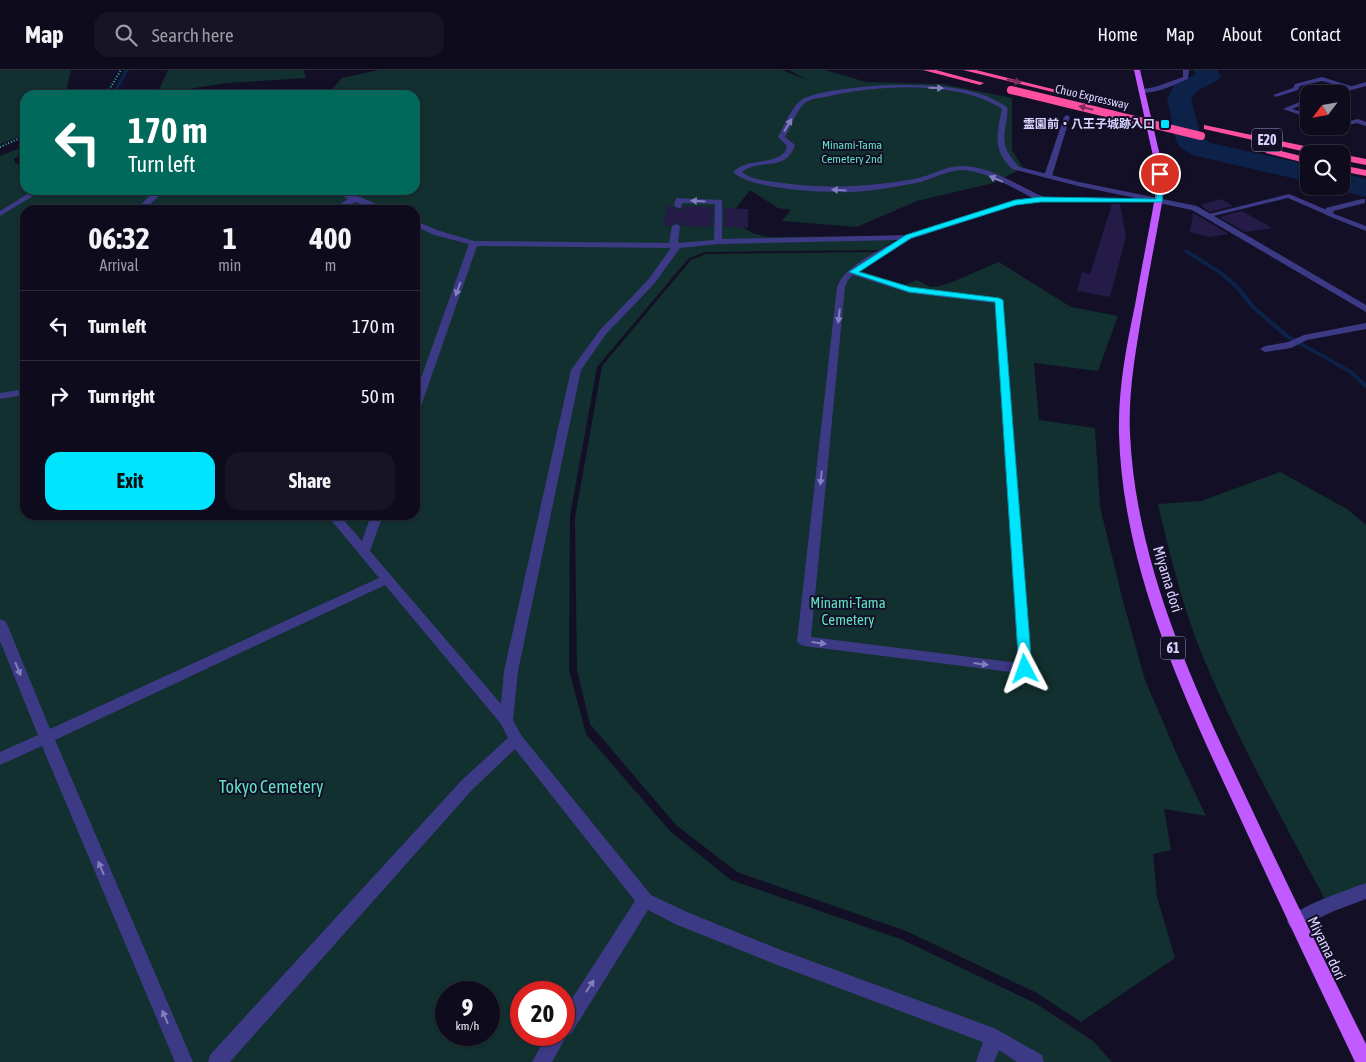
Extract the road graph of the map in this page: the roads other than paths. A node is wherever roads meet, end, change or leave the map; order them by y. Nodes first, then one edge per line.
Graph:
1 (927, 70) edge
2 (967, 70) edge
3 (1137, 70) edge
4 (1186, 70) edge
5 (1366, 84) edge
6 (1343, 85) edge
7 (993, 86) dead end
8 (1350, 87) edge
9 (1002, 88) dead end
10 (1140, 90) junction
11 (1276, 95) dead end
12 (1082, 98) dead end
13 (1300, 104) edge
14 (1140, 111) dead end
15 (1300, 113) edge
16 (1159, 116) dead end
17 (1066, 117) dead end
18 (1350, 123) edge
19 (1366, 124) edge
20 (1197, 125) dead end
21 (1206, 137) dead end
22 (1300, 148) edge
23 (1264, 150) dead end
24 (1300, 158) edge
25 (1350, 159) edge
26 (1366, 162) edge
27 (1350, 170) edge
28 (1366, 173) edge
29 (1048, 176) junction
30 (31, 195) edge
31 (156, 195) edge
32 (346, 195) edge
33 (354, 199) junction
34 (1041, 200) junction
35 (1160, 201) junction
36 (1362, 201) dead end
37 (144, 205) edge
38 (344, 205) edge
39 (372, 205) edge
40 (678, 206) dead end
41 (1330, 213) junction
42 (0, 214) edge
43 (1210, 215) junction
44 (420, 225) edge
45 (676, 226) dead end
46 (1366, 229) edge
47 (908, 236) junction
48 (718, 242) junction
49 (474, 243) junction
50 (675, 246) junction
51 (852, 272) junction
52 (1366, 309) edge
53 (1366, 326) edge
54 (1265, 349) dead end
55 (20, 393) edge
56 (420, 395) edge
57 (0, 396) edge
58 (337, 520) edge
59 (376, 520) edge
60 (364, 552) junction
61 (388, 579) junction
62 (0, 624) edge
63 (506, 720) junction
64 (46, 737) junction
65 (516, 739) junction
66 (0, 759) edge
67 (1366, 891) edge
68 (645, 900) junction
69 (1296, 921) junction
70 (575, 1010) edge
71 (994, 1037) junction
72 (551, 1046) edge
73 (184, 1062) edge
74 (218, 1062) edge
75 (541, 1062) edge
76 (985, 1062) edge
77 (1035, 1062) edge
78 (1365, 1062) edge

1 - 7 highway
2 -> 12 highway, Chuo Expressway
3 - 10 main road, Miyama dori / 61
4 - 10 street
5 - 8 street
6 - 11 street
21 -> 9 highway, Chuo Expressway, bridge
10 - 35 main road, Miyama dori / 61
13 - 15 street
14 - 16 highway, Chuo Expressway
17 - 29 street
18 - 19 street
20 - 22 highway, E20
23 - 24 highway, E20
25 - 26 highway
27 - 28 highway
34 -> 29 street
29 - 35 street
30 - 42 street
31 - 37 street
32 - 33 street
33 - 38 street
33 - 39 street
34 - 35 street
34 - 47 street
35 - 43 street
35 - 69 main road, Miyama dori / 61
36 - 41 street
48 -> 40 street
41 - 43 street
41 - 46 street
43 - 52 street
44 - 49 street
45 - 50 street
47 - 48 street
47 - 51 street
48 - 50 street
49 - 50 street
49 -> 56 street
50 - 63 street
51 -> 51 street
53 - 54 street
55 - 57 street
58 - 60 street
59 - 60 street
60 - 61 street
61 - 63 street
61 - 64 street
62 -> 64 street
63 - 65 street
64 - 66 street
73 -> 64 street
65 - 68 street
65 - 74 street
67 - 69 street
70 -> 68 street
68 - 71 street
69 - 78 main road, Miyama dori / 61
71 - 76 street
71 - 77 street
72 - 75 street

